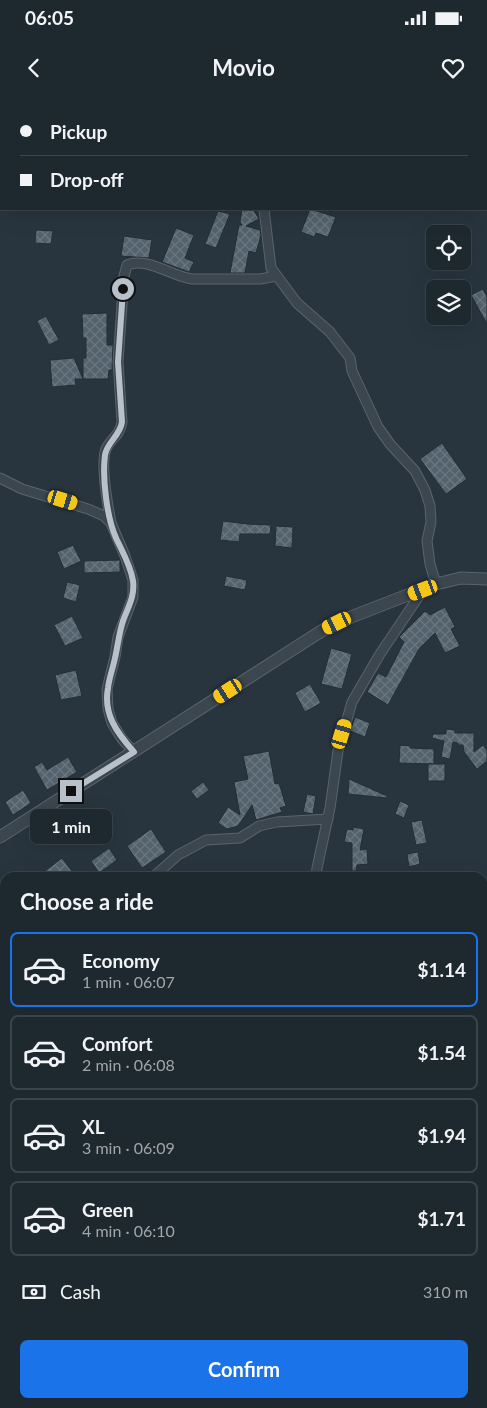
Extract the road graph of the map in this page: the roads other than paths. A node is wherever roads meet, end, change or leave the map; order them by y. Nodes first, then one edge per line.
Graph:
1 (264, 210) edge
2 (277, 276) junction
3 (0, 478) edge
4 (111, 523) junction
5 (487, 579) edge
6 (436, 584) junction
7 (423, 590) junction
8 (134, 752) junction
9 (328, 818) junction
10 (0, 837) edge
11 (159, 872) edge
12 (316, 872) edge

1 - 2 street
2 - 4 street
2 - 6 street
3 - 4 street
4 - 8 street
5 - 6 street
6 - 7 street
7 - 8 street
7 - 9 street
8 - 10 street
9 - 11 street
9 - 12 street

